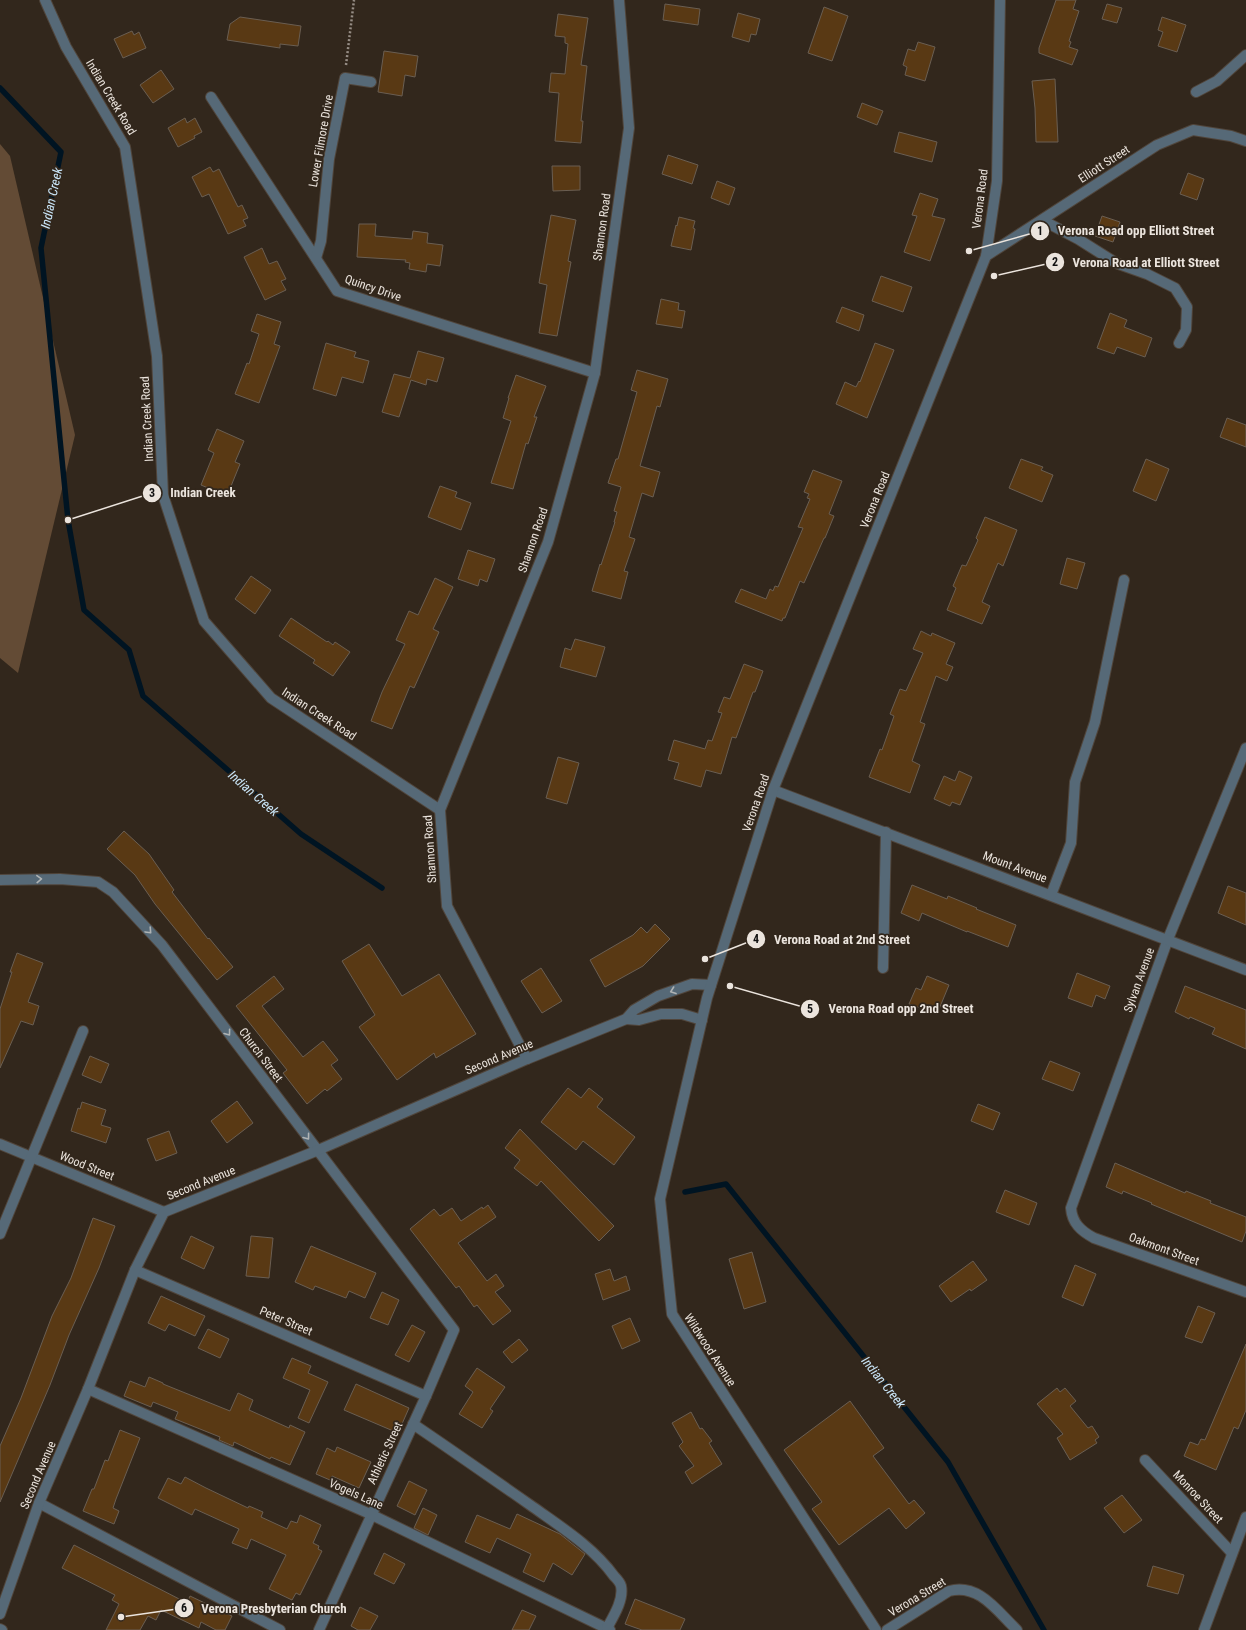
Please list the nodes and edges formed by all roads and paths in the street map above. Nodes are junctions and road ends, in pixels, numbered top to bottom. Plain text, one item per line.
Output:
1 (45, 0) edge
2 (354, 0) edge
3 (618, 0) edge
4 (1000, 0) edge
5 (1246, 55) edge
6 (344, 78) junction
7 (371, 82) dead end
8 (1196, 92) dead end
9 (211, 98) dead end
10 (1246, 141) edge
11 (1042, 220) junction
12 (986, 256) junction
13 (316, 258) junction
14 (1179, 343) dead end
15 (596, 373) junction
16 (1124, 580) dead end
17 (1246, 748) edge
18 (773, 790) junction
19 (440, 810) junction
20 (886, 832) junction
21 (0, 880) edge
22 (1051, 895) junction
23 (1168, 939) junction
24 (883, 968) dead end
25 (1246, 970) edge
26 (711, 985) junction
27 (707, 998) joint
28 (626, 1019) junction
29 (702, 1020) junction
30 (83, 1031) dead end
31 (527, 1059) junction
32 (0, 1144) edge
33 (316, 1150) junction
34 (31, 1157) junction
35 (164, 1212) junction
36 (1076, 1225) joint
37 (0, 1234) edge
38 (135, 1270) junction
39 (1246, 1292) edge
40 (454, 1330) joint
41 (88, 1389) junction
42 (426, 1396) junction
43 (413, 1424) junction
44 (1145, 1460) dead end
45 (39, 1503) junction
46 (370, 1514) junction
47 (1246, 1517) edge
48 (1232, 1553) junction
49 (0, 1614) edge
50 (608, 1629) edge
51 (280, 1630) edge
52 (319, 1630) edge
53 (876, 1630) edge
54 (887, 1630) edge
55 (1017, 1630) edge
56 (1204, 1630) edge

1 - 19 street, Indian Creek Road
2 - 6 path
3 - 15 street, Shannon Road
4 - 12 street, Verona Road
5 - 8 street
6 - 7 street
6 - 13 street, Lower Filmore Drive
9 - 13 street, Quincy Drive
10 - 11 street, Elliott Street
11 - 12 street, Elliott Street
11 - 14 street
12 - 18 street, Verona Road
13 - 15 street, Quincy Drive
15 - 19 street, Shannon Road
16 - 22 street
17 - 23 street, Sylvan Avenue
18 - 20 street, Mount Avenue
18 - 26 street, Verona Road
19 - 31 street, Shannon Road
20 - 22 street, Mount Avenue
20 - 24 street
21 -> 33 street, Church Street
22 - 23 street, Mount Avenue
23 - 25 street, Mount Avenue
23 - 36 street, Sylvan Avenue
26 - 27 street, Verona Road
26 -> 28 street, Second Avenue
27 - 29 street, Wildwood Avenue
28 - 29 street, Second Avenue
28 - 31 street, Second Avenue
29 - 53 street, Wildwood Avenue
30 - 34 street
31 - 33 street, Second Avenue
32 - 34 street, Wood Street
33 - 35 street, Second Avenue
33 - 40 street, Church Street
34 - 35 street, Wood Street
34 - 37 street
35 - 38 street, Second Avenue
36 - 39 street, Oakmont Street
38 - 41 street, Second Avenue
38 - 42 street, Peter Street
40 - 42 street, Athletic Street
41 - 45 street, Second Avenue
41 - 46 street, Vogels Lane
42 - 43 street, Athletic Street
43 - 46 street, Athletic Street
43 - 50 street
44 - 48 street, Monroe Street
45 - 49 street, Second Avenue
45 - 51 street
46 - 50 street, Vogels Lane
46 - 52 street, Athletic Street
47 - 48 street
48 - 56 street
54 - 55 street, Verona Street

